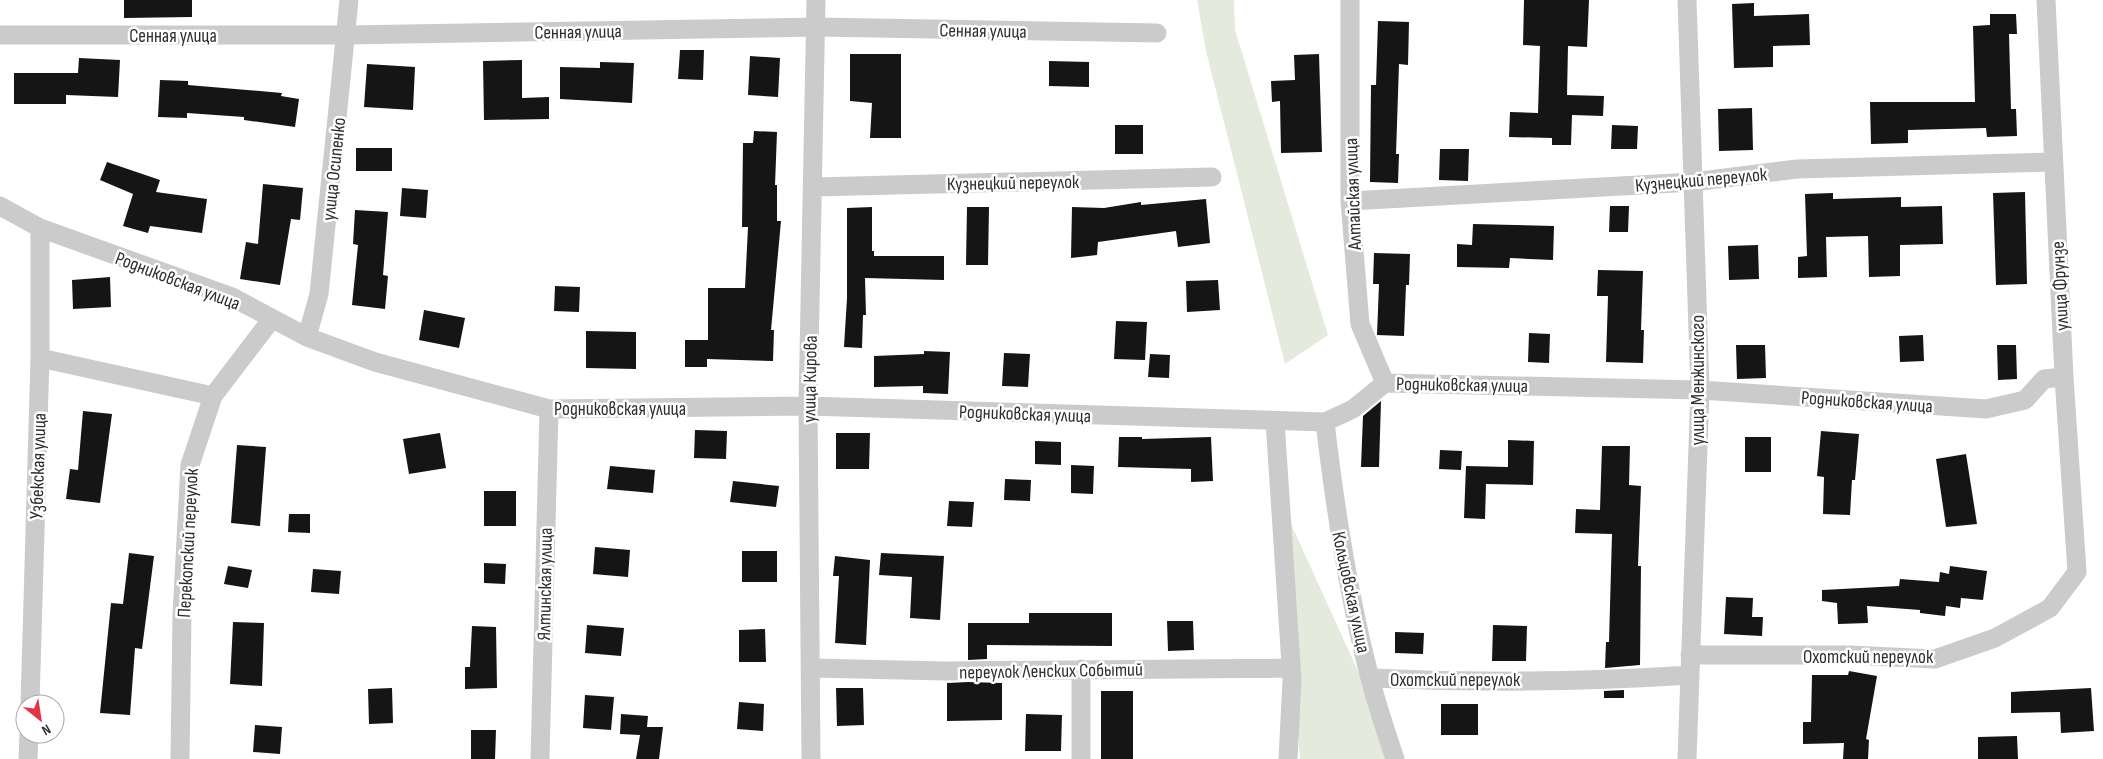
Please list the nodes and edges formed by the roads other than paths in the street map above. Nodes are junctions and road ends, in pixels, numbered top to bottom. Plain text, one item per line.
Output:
1 (349, 0) edge
2 (816, 0) edge
3 (1350, 0) edge
4 (1687, 0) edge
5 (2046, 0) edge
6 (816, 27) junction
7 (1156, 33) dead end
8 (0, 34) edge
9 (347, 36) junction
10 (2053, 162) junction
11 (1212, 177) dead end
12 (1694, 182) junction
13 (814, 187) junction
14 (1350, 201) junction
15 (0, 206) edge
16 (40, 228) junction
17 (271, 320) junction
18 (307, 337) junction
19 (40, 358) junction
20 (2064, 377) junction
21 (1385, 383) junction
22 (1700, 390) junction
23 (213, 396) junction
24 (808, 406) junction
25 (549, 409) junction
26 (1275, 421) junction
27 (1325, 422) junction
28 (2077, 572) joint
29 (1690, 655) junction
30 (811, 668) junction
31 (1291, 668) junction
32 (1081, 669) junction
33 (1690, 675) junction
34 (1370, 678) junction
35 (30, 694) edge
36 (29, 744) edge
37 (28, 759) edge
38 (180, 759) edge
39 (540, 759) edge
40 (811, 759) edge
41 (1081, 759) edge
42 (1288, 759) edge
43 (1395, 759) edge
44 (1687, 759) edge

1 - 9 street, улица Осипенко
2 - 6 street, улица Кирова
3 - 14 street, Алтайская улица
4 - 12 street, улица Менжинского
5 - 10 street, улица Фрунзе
6 - 7 street, Сенная улица
6 - 9 street, Сенная улица
6 - 13 street, улица Кирова
8 - 9 street, Сенная улица
9 - 18 street, улица Осипенко
10 - 12 street, Кузнецкий переулок
10 - 20 street, улица Фрунзе
11 - 13 street, Кузнецкий переулок
12 - 14 street, Кузнецкий переулок
12 - 22 street, улица Менжинского
13 - 24 street, улица Кирова
14 - 21 street, Алтайская улица
15 - 16 street, Родниковская улица
16 - 17 street, Родниковская улица
16 - 19 street, Узбекская улица
17 - 18 street, Родниковская улица
17 - 23 street, Перекопский переулок
18 - 25 street, Родниковская улица
19 - 23 street
19 - 35 street, Узбекская улица
20 - 22 street, Родниковская улица
20 - 28 street, улица Фрунзе
21 - 22 street, Родниковская улица
21 - 27 street, Родниковская улица
22 - 29 street, улица Менжинского
23 - 38 street, Перекопский переулок
24 - 25 street, Родниковская улица
24 - 26 street, Родниковская улица
24 - 30 street, улица Кирова
25 - 39 street, Ялтинская улица
26 - 27 street, Родниковская улица
26 - 31 street
27 - 34 street, Кольцовская улица
28 - 29 street, Охотский переулок
29 - 33 street, улица Менжинского
30 - 32 street, переулок Ленских Событий
30 - 40 street, улица Кирова
31 - 32 street, переулок Ленских Событий
31 - 42 street
32 - 41 street
33 - 34 street, Охотский переулок
33 - 44 street, улица Менжинского
34 - 43 street, Кольцовская улица
36 - 37 street

